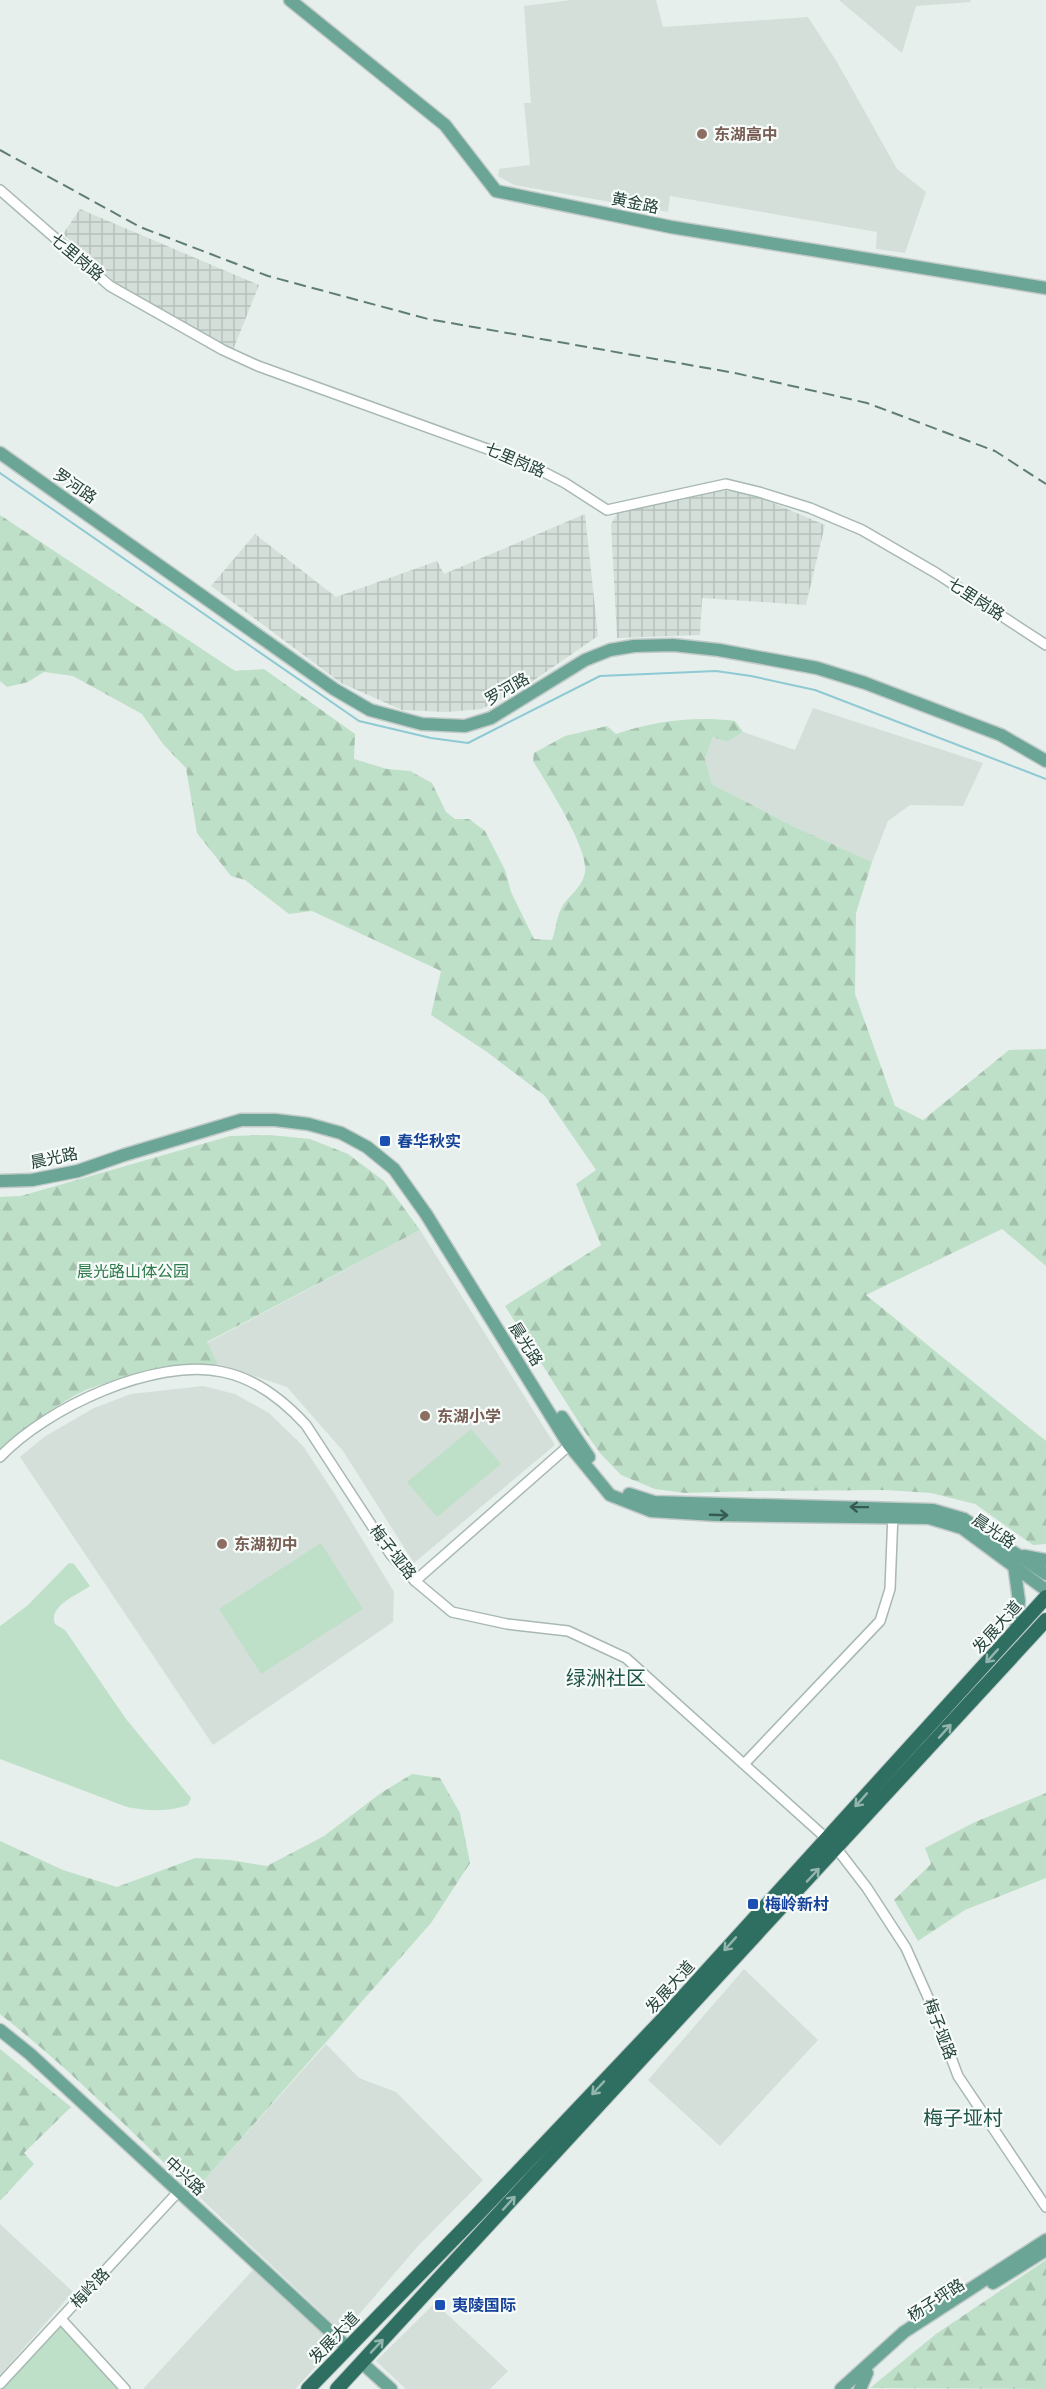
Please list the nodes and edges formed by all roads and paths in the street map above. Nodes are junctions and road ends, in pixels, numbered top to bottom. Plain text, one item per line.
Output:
1 (290, 0) edge
2 (0, 190) edge
3 (1046, 288) edge
4 (0, 453) edge
5 (1046, 645) edge
6 (1046, 761) edge
7 (0, 1174) edge
8 (0, 1181) edge
9 (573, 1442) junction
10 (0, 1457) edge
11 (893, 1513) junction
12 (1015, 1559) junction
13 (1046, 1560) edge
14 (1046, 1574) edge
15 (415, 1581) junction
16 (1046, 1590) edge
17 (1046, 1597) edge
18 (1046, 1620) edge
19 (1016, 1630) junction
20 (1046, 1630) edge
21 (1029, 1638) junction
22 (744, 1764) junction
23 (826, 1838) junction
24 (837, 1849) junction
25 (0, 2030) edge
26 (178, 2192) junction
27 (1046, 2207) edge
28 (1046, 2240) edge
29 (1046, 2250) edge
30 (61, 2319) junction
31 (347, 2347) junction
32 (362, 2363) junction
33 (867, 2373) junction
34 (0, 2384) edge
35 (125, 2389) edge
36 (308, 2389) edge
37 (337, 2389) edge
38 (391, 2389) edge
39 (841, 2389) edge
40 (851, 2389) edge
41 (860, 2389) edge

1 - 3 main road, 黄金路
2 - 5 street, 七里岗路
4 - 6 main road, 罗河路
7 - 9 main road, 晨光路
8 - 9 main road, 晨光路
9 - 11 main road, 晨光路
9 - 15 street
10 - 15 street, 梅子垭路
11 - 12 main road, 晨光路
11 - 22 street
12 - 13 main road
12 - 14 main road, 晨光路
12 - 16 main road, 晨光路
12 - 19 main road
15 - 22 street, 梅子垭路
17 - 19 highway, 发展大道
18 - 21 highway, 发展大道
19 -> 23 highway, 发展大道
20 - 21 main road
24 -> 21 highway, 发展大道
22 - 23 street, 梅子垭路
23 -> 31 highway, 发展大道
24 - 27 street, 梅子垭路
32 -> 24 highway, 发展大道
25 - 26 main road, 中兴路
26 - 30 street, 梅岭路
26 - 31 main road, 中兴路
28 - 39 main road
29 - 33 main road, 杨子坪路
30 - 34 street, 梅岭路
30 - 35 street
31 - 36 highway, 发展大道
32 - 37 highway, 发展大道
32 - 38 main road
33 - 40 main road, 杨子坪路
33 - 41 main road

